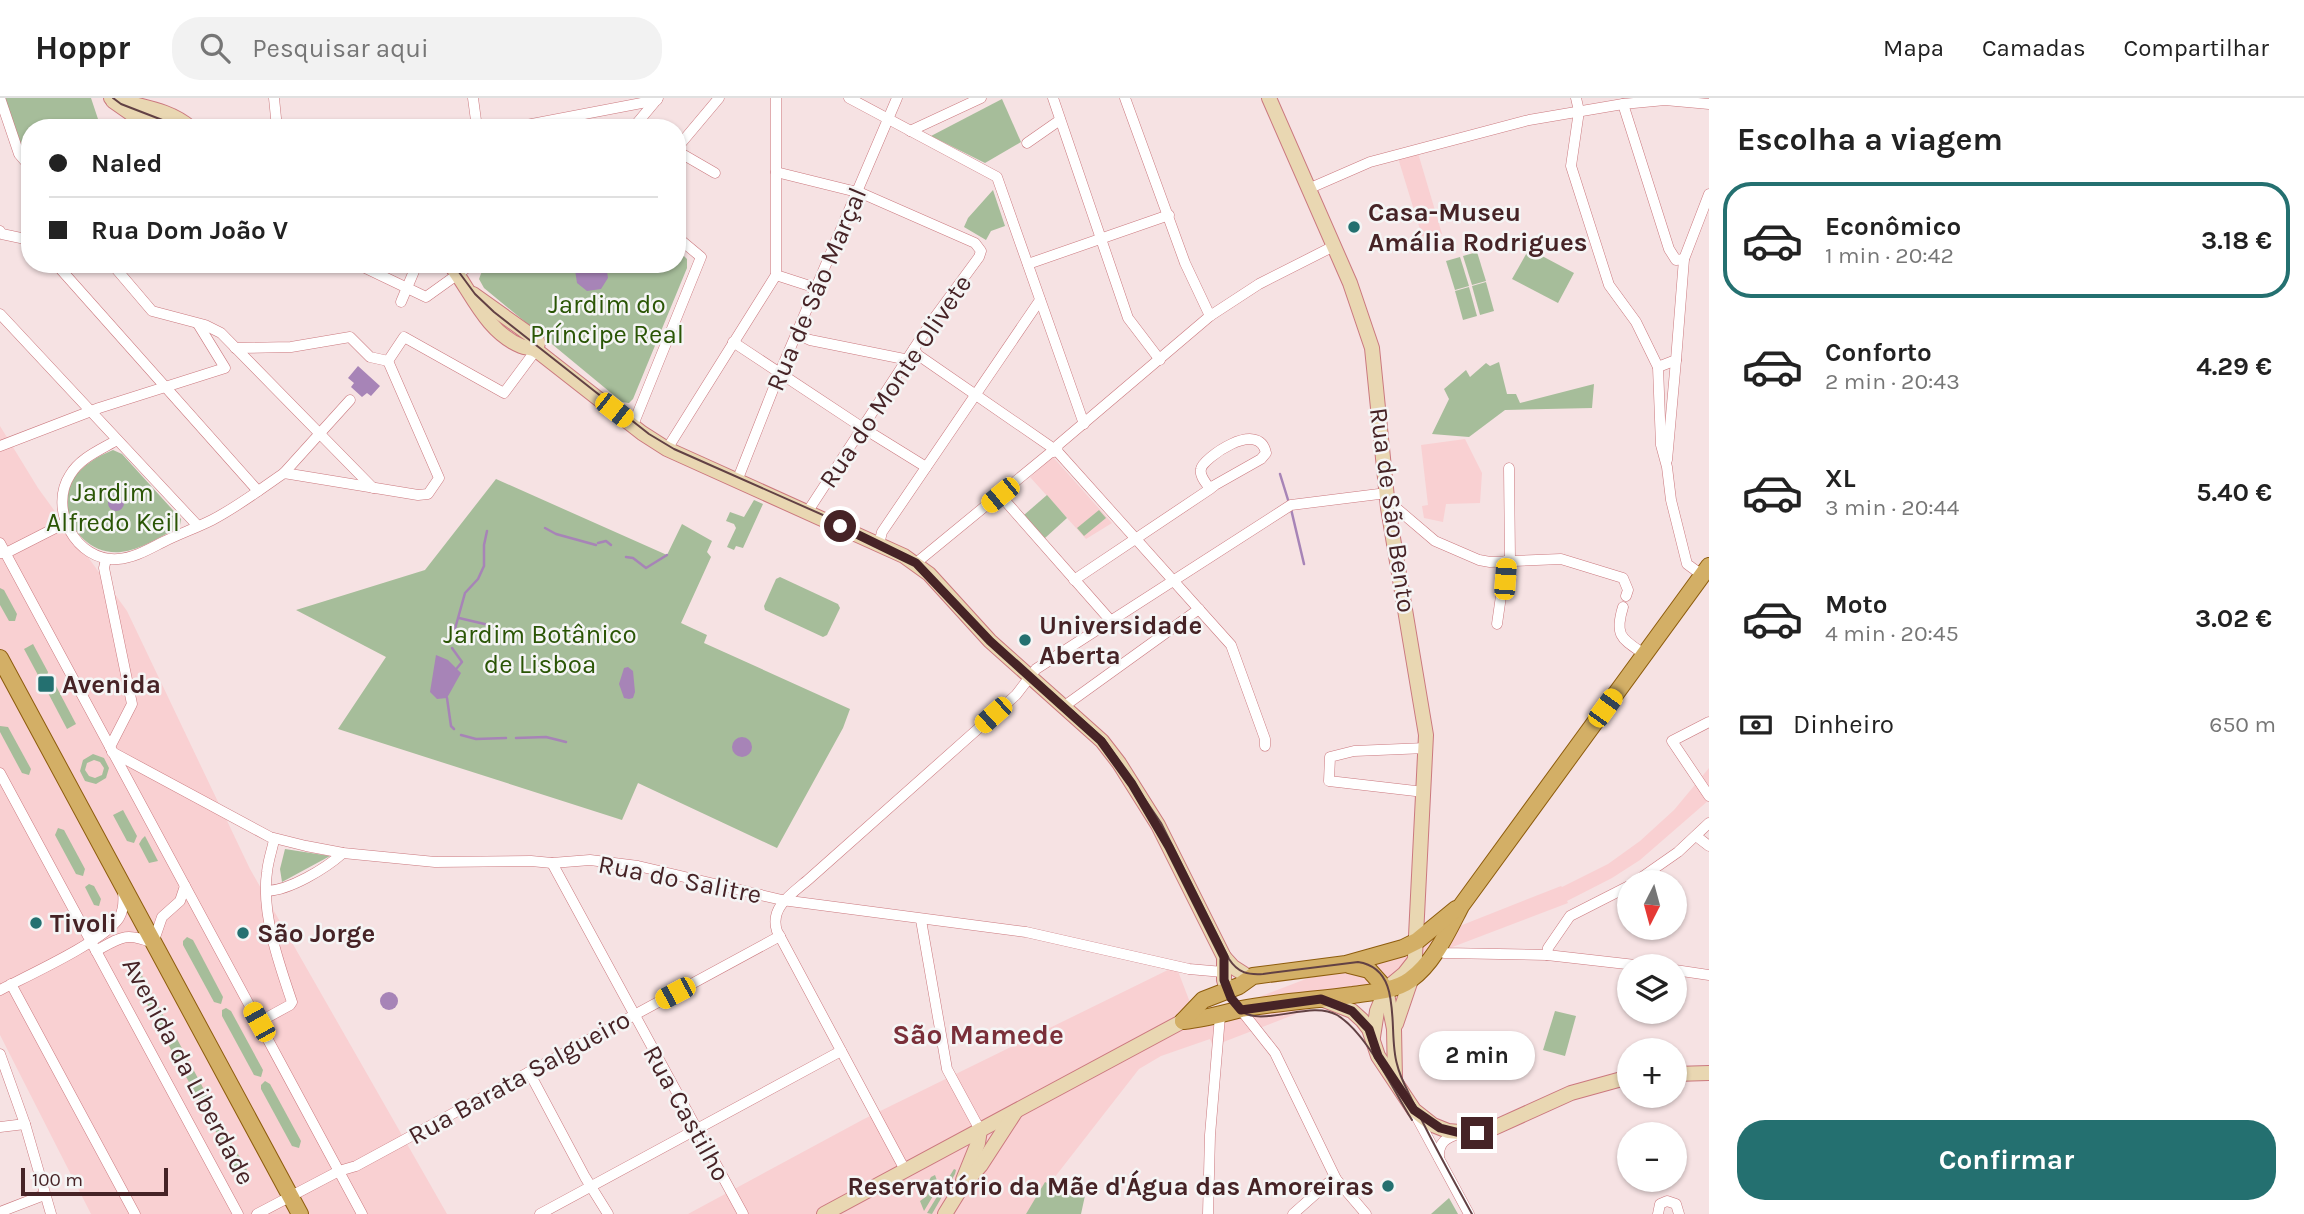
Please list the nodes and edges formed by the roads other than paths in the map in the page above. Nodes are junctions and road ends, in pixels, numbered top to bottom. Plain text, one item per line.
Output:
1 (0, 98) edge
2 (110, 98) edge
3 (274, 98) edge
4 (473, 98) edge
5 (719, 98) edge
6 (776, 98) edge
7 (849, 98) edge
8 (897, 98) edge
9 (981, 98) edge
10 (1053, 98) edge
11 (1125, 98) edge
12 (1269, 98) edge
13 (1576, 98) edge
14 (658, 99) edge
15 (1665, 99) edge
16 (1595, 103) edge
17 (1623, 104) junction
18 (1709, 104) edge
19 (1579, 111) junction
20 (143, 119) edge
21 (180, 119) edge
22 (276, 119) edge
23 (476, 119) edge
24 (557, 119) edge
25 (641, 119) edge
26 (887, 120) junction
27 (1060, 120) junction
28 (910, 131) junction
29 (686, 138) edge
30 (1027, 143) dead end
31 (686, 155) edge
32 (21, 156) edge
33 (776, 172) junction
34 (715, 173) dead end
35 (1308, 189) junction
36 (855, 192) junction
37 (1709, 194) edge
38 (1169, 215) junction
39 (1705, 220) edge
40 (0, 231) edge
41 (21, 238) edge
42 (1100, 238) junction
43 (686, 244) edge
44 (1334, 246) junction
45 (1684, 260) junction
46 (1028, 264) junction
47 (64, 273) edge
48 (120, 273) edge
49 (376, 273) edge
50 (413, 273) edge
51 (450, 273) edge
52 (457, 273) edge
53 (776, 275) junction
54 (407, 288) junction
55 (816, 288) junction
56 (1040, 300) junction
57 (401, 302) dead end
58 (0, 314) edge
59 (1210, 316) junction
60 (198, 324) junction
61 (796, 334) junction
62 (733, 342) junction
63 (235, 348) junction
64 (914, 349) junction
65 (536, 350) junction
66 (909, 360) junction
67 (1160, 360) junction
68 (1676, 360) junction
69 (387, 361) junction
70 (1658, 368) junction
71 (780, 372) junction
72 (166, 387) junction
73 (975, 395) junction
74 (350, 400) dead end
75 (92, 411) junction
76 (1084, 424) junction
77 (633, 425) junction
78 (863, 428) junction
79 (320, 433) junction
80 (117, 440) junction
81 (0, 446) edge
82 (667, 449) junction
83 (1057, 451) junction
84 (926, 467) junction
85 (1667, 467) junction
86 (1509, 468) dead end
87 (284, 473) junction
88 (737, 481) junction
89 (373, 488) junction
90 (1210, 489) junction
91 (258, 491) junction
92 (1000, 495) junction
93 (1387, 497) junction
94 (808, 511) junction
95 (65, 523) junction
96 (197, 526) junction
97 (1135, 539) junction
98 (0, 543) edge
99 (879, 544) junction
100 (2, 556) edge
101 (106, 559) junction
102 (1508, 561) junction
103 (916, 563) junction
104 (1706, 570) edge
105 (1074, 580) junction
106 (1173, 581) junction
107 (1626, 596) dead end
108 (1623, 607) dead end
109 (1199, 609) junction
110 (1111, 621) junction
111 (1497, 624) dead end
112 (1644, 654) junction
113 (0, 658) edge
114 (1031, 677) junction
115 (1063, 707) junction
116 (1709, 722) edge
117 (1265, 747) dead end
118 (1426, 748) junction
119 (111, 750) junction
120 (0, 773) edge
121 (1424, 792) junction
122 (1709, 796) edge
123 (1709, 823) edge
124 (1696, 836) junction
125 (274, 839) junction
126 (1709, 846) edge
127 (343, 853) junction
128 (552, 863) junction
129 (1652, 870) edge
130 (122, 884) junction
131 (185, 886) junction
132 (267, 891) junction
133 (1617, 892) edge
134 (786, 900) junction
135 (921, 919) junction
136 (780, 936) junction
137 (1441, 936) junction
138 (153, 943) junction
139 (94, 946) junction
140 (1417, 949) junction
141 (1547, 955) junction
142 (1224, 957) junction
143 (1617, 963) edge
144 (1346, 964) junction
145 (1223, 972) junction
146 (1687, 972) edge
147 (1249, 975) junction
148 (1709, 975) edge
149 (1413, 978) junction
150 (11, 984) junction
151 (1227, 989) junction
152 (1386, 989) junction
153 (0, 990) edge
154 (1321, 999) junction
155 (1241, 1010) junction
156 (634, 1014) junction
157 (1215, 1017) junction
158 (1184, 1021) junction
159 (259, 1022) junction
160 (1394, 1029) junction
161 (1374, 1042) junction
162 (841, 1051) junction
163 (0, 1054) edge
164 (529, 1072) junction
165 (1709, 1073) edge
166 (1687, 1074) edge
167 (1395, 1080) junction
168 (1617, 1080) edge
169 (1017, 1110) junction
170 (1414, 1110) junction
171 (24, 1125) junction
172 (0, 1127) edge
173 (696, 1130) junction
174 (980, 1130) junction
175 (1460, 1133) junction
176 (1439, 1159) junction
177 (905, 1170) junction
178 (339, 1171) junction
179 (1336, 1179) junction
180 (592, 1186) junction
181 (961, 1188) junction
182 (44, 1195) junction
183 (293, 1208) edge
184 (0, 1212) edge
185 (51, 1214) edge
186 (135, 1214) edge
187 (238, 1214) edge
188 (257, 1214) edge
189 (362, 1214) edge
190 (540, 1214) edge
191 (608, 1214) edge
192 (743, 1214) edge
193 (824, 1214) edge
194 (945, 1214) edge
195 (1208, 1214) edge
196 (1293, 1214) edge
197 (1366, 1214) edge
198 (1469, 1214) edge
199 (1658, 1214) edge
200 (1679, 1214) edge

1 - 32 street
2 - 20 main road
2 - 21 main road
3 - 22 street
4 - 23 street
5 - 29 street
6 - 33 street
7 - 26 street
8 - 26 street, Rua de São Marçal
9 - 28 street
10 - 27 street
11 - 38 street
12 - 35 main road, Rua de São Bento
13 - 19 street
14 - 24 street
14 - 25 street
15 - 17 street
15 - 18 street
16 - 17 street
16 - 19 street
17 - 45 street
19 - 35 street
19 - 70 street
26 - 28 street
26 - 36 street, Rua de São Marçal
27 - 30 street
27 - 42 street
28 - 46 street
31 - 34 street
33 - 36 street
33 - 53 street
35 - 44 main road, Rua de São Bento
36 - 55 street, Rua de São Marçal
36 - 64 street, Rua do Monte Olivete
37 - 39 street
38 - 42 street
38 - 59 street
39 - 45 street
40 - 41 street
42 - 46 street
42 - 67 street
43 - 77 street
44 - 59 street
44 - 93 main road, Rua de São Bento
45 - 68 street
46 - 56 street
47 - 72 street
48 - 60 street
49 - 54 street
50 - 54 street
51 - 54 street
52 - 65 main road
53 - 55 street
53 - 62 street
54 - 57 street
55 - 61 street, Rua de São Marçal
56 - 73 street
56 - 76 street
58 - 75 street
59 - 67 street
60 - 63 street
60 - 72 street
61 - 66 street
61 - 71 street, Rua de São Marçal
62 - 71 street
62 - 82 street
63 - 69 street
63 - 79 street
64 - 66 street, Rua do Monte Olivete
64 - 73 street
65 - 69 street
65 - 77 main road
66 - 78 street, Rua do Monte Olivete
67 - 76 street
68 - 70 street
68 - 85 street
69 - 89 street
70 - 85 street
71 - 78 street
71 - 88 street, Rua de São Marçal
72 - 75 street
72 - 91 street
73 - 83 street
73 - 84 street
74 - 79 street
75 - 80 street
75 - 81 street
76 - 83 street
77 - 82 main road
78 - 84 street
78 - 94 street, Rua do Monte Olivete
79 - 87 street
79 - 89 street
80 - 95 street
80 - 96 street
82 - 88 main road
83 - 92 street
83 - 97 street
84 - 99 street
85 - 104 street
86 - 102 street
87 - 89 street
87 - 91 street
88 - 94 main road
90 - 90 street
90 - 97 street
91 - 96 street
92 - 103 street
92 - 105 street
93 - 102 street
93 - 106 street
93 - 118 main road, Rua de São Bento
94 - 99 main road
95 - 100 street
95 - 101 street
96 - 101 street
97 - 105 street
97 - 106 street
98 - 100 street
99 - 103 main road
100 - 119 street
101 - 119 street
102 - 107 street
102 - 111 street
103 - 114 main road
104 - 112 main road
105 - 110 street
106 - 109 street
106 - 110 street
108 - 112 street
109 - 115 street
109 - 117 street
110 - 114 street
112 - 137 main road
113 - 130 main road, Avenida da Liberdade
114 - 115 main road
114 - 134 street
115 - 142 main road
116 - 122 street
118 - 121 main road, Rua de São Bento
118 - 121 street
119 - 125 street, Rua do Salitre
119 - 131 street
120 - 139 street, Avenida da Liberdade
121 - 140 main road, Rua de São Bento
123 - 124 street
124 - 126 street
124 - 129 street
125 - 127 street, Rua do Salitre
125 - 132 street
127 - 128 street, Rua do Salitre
127 - 132 street
128 - 134 street, Rua do Salitre
128 - 156 street, Rua Castilho
130 - 138 main road, Avenida da Liberdade
130 - 139 street, Avenida da Liberdade
131 - 138 street, Avenida da Liberdade
131 - 159 street
132 - 159 street
133 - 141 street
134 - 135 street, Rua do Salitre
134 - 136 street
135 - 145 street, Rua do Salitre
135 - 174 street
136 - 156 street, Rua Barata Salgueiro
136 - 162 street
137 - 140 main road
137 - 141 street
137 - 149 main road
138 - 139 street, Avenida da Liberdade
138 - 183 main road, Avenida da Liberdade
139 - 150 street
139 - 187 street, Avenida da Liberdade
140 - 144 main road
140 - 149 main road, Rua de São Bento
140 - 152 main road
141 - 143 street
142 - 145 main road
142 - 147 main road
144 - 147 main road
144 - 152 main road
145 - 147 main road
145 - 151 main road
146 - 148 street
147 - 151 main road
149 - 152 main road
149 - 160 main road, Rua de São Bento
150 - 153 street
150 - 186 street
151 - 155 main road
151 - 158 main road
152 - 154 main road
152 - 160 main road
152 - 161 main road
154 - 155 main road
154 - 161 main road
155 - 157 main road
155 - 179 street
156 - 164 street, Rua Barata Salgueiro
156 - 173 street, Rua Castilho
157 - 158 main road
157 - 195 street
158 - 169 main road
159 - 178 street
160 - 167 main road
161 - 167 main road
162 - 173 street
162 - 177 street
163 - 171 street
164 - 178 street, Rua Barata Salgueiro
164 - 180 street
165 - 166 main road
167 - 170 main road
168 - 175 main road
169 - 174 main road
169 - 181 main road
170 - 175 main road
170 - 176 street
171 - 172 street
171 - 182 street
173 - 180 street
173 - 192 street, Rua Castilho
174 - 177 main road
174 - 181 main road
175 - 176 street
176 - 198 street
177 - 193 main road
178 - 183 street, Rua Barata Salgueiro
178 - 189 street
179 - 196 street
179 - 197 street
180 - 190 street
180 - 191 street
181 - 194 main road
182 - 184 street
182 - 185 street
183 - 188 street, Rua Barata Salgueiro
199 - 200 street

